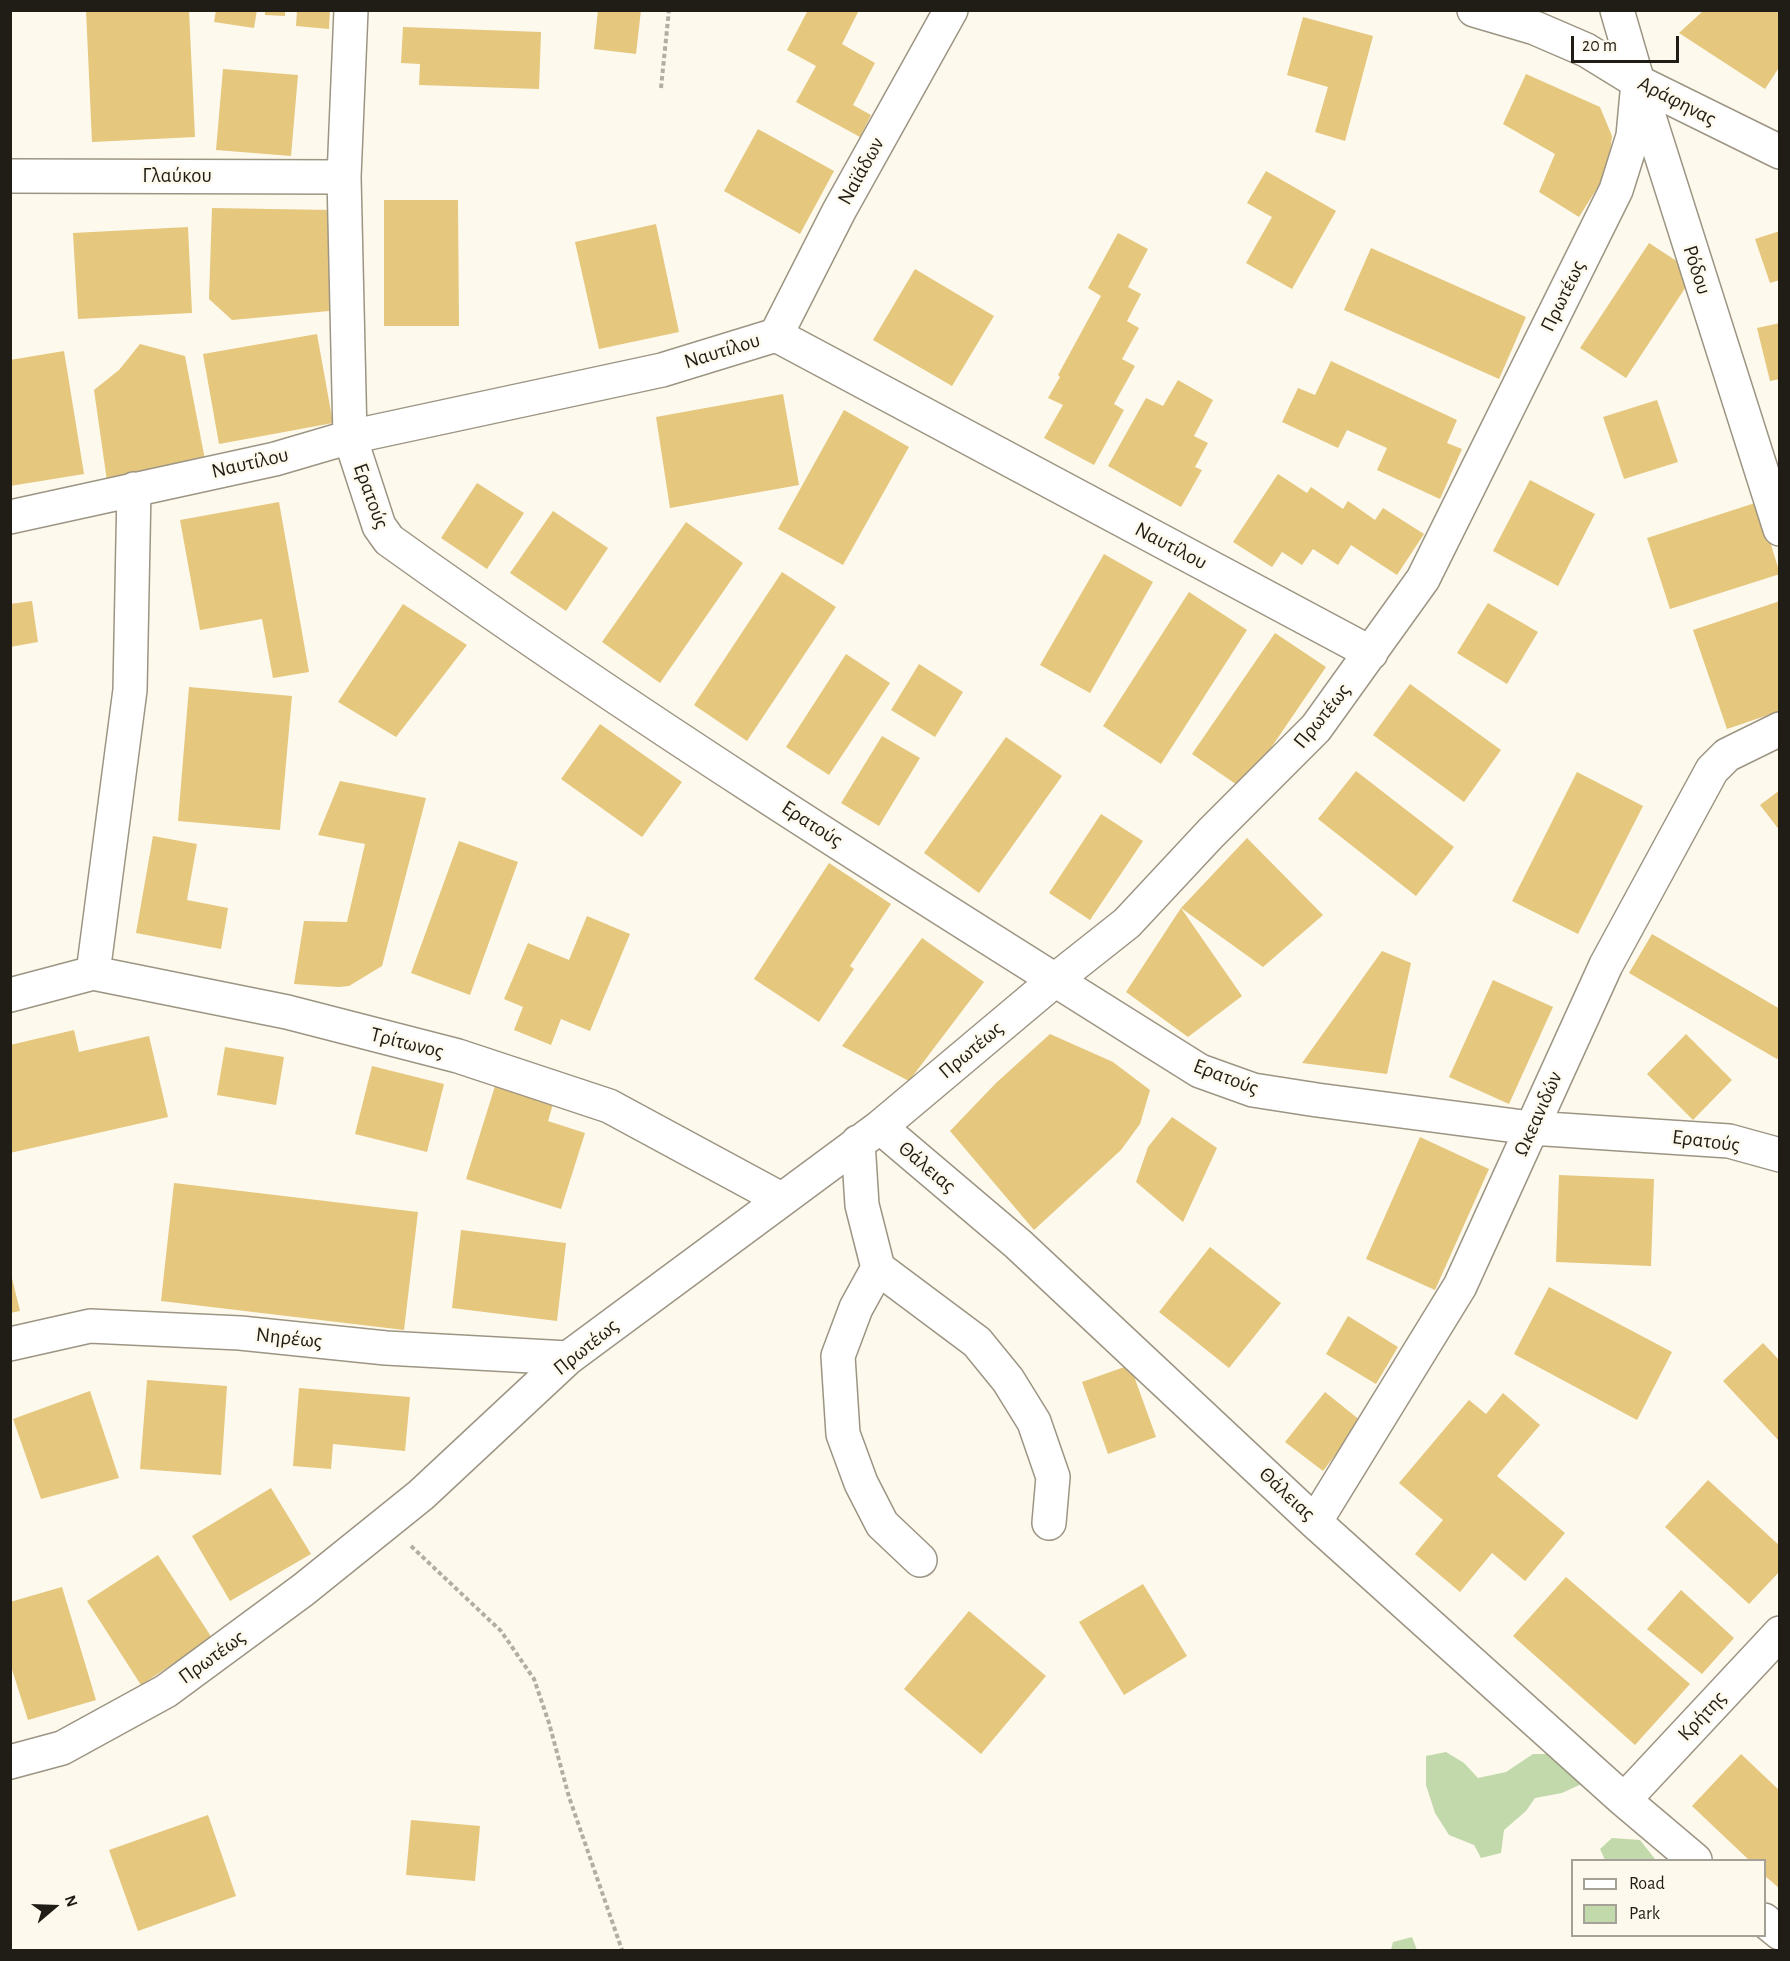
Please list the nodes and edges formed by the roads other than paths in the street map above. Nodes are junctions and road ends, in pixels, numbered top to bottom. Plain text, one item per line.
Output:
1 (351, 10) edge
2 (951, 10) edge
3 (1474, 10) edge
4 (1617, 10) edge
5 (1638, 82) junction
6 (1779, 152) edge
7 (10, 176) edge
8 (344, 177) junction
9 (776, 335) junction
10 (350, 437) junction
11 (134, 489) junction
12 (10, 517) edge
13 (1779, 529) edge
14 (1371, 654) junction
15 (1779, 729) edge
16 (93, 973) junction
17 (1055, 980) junction
18 (10, 995) edge
19 (1531, 1128) junction
20 (869, 1135) junction
21 (1779, 1155) edge
22 (781, 1199) junction
23 (878, 1268) junction
24 (10, 1344) edge
25 (568, 1358) junction
26 (1315, 1522) junction
27 (1049, 1523) dead end
28 (920, 1560) dead end
29 (1779, 1633) edge
30 (10, 1762) edge
31 (1624, 1800) junction
32 (1694, 1859) edge
33 (1766, 1922) edge
34 (1779, 1933) edge

1 - 8 street, Ερατούς
2 - 9 street, Ναϊάδων
3 - 5 street, Αράφηνας
4 - 5 street, Ρόδου
5 - 6 street, Αράφηνας
5 - 13 street, Ρόδου
5 - 14 street, Πρωτέως
7 - 8 street, Γλαύκου
8 - 10 street, Ερατούς
9 - 10 street, Ναυτίλου
9 - 14 street, Ναυτίλου
10 - 11 street, Ναυτίλου
10 - 17 street, Ερατούς
11 - 12 street, Ναυτίλου
11 - 16 street
14 - 17 street, Πρωτέως
15 - 19 street, Ωκεανιδών
16 - 18 street, Τρίτωνος
16 - 22 street, Τρίτωνος
17 - 19 street, Ερατούς
17 - 20 street, Πρωτέως
19 - 21 street, Ερατούς
19 - 26 street, Ωκεανιδών
20 - 22 street, Πρωτέως
20 - 23 street
20 - 26 street, Θάλειας
22 - 25 street, Πρωτέως
23 - 27 street
23 - 28 street
24 - 25 street, Νηρέως
25 - 30 street, Πρωτέως
26 - 31 street, Θάλειας
29 - 31 street, Κρήτης
31 - 32 street, Θάλειας
33 - 34 street

